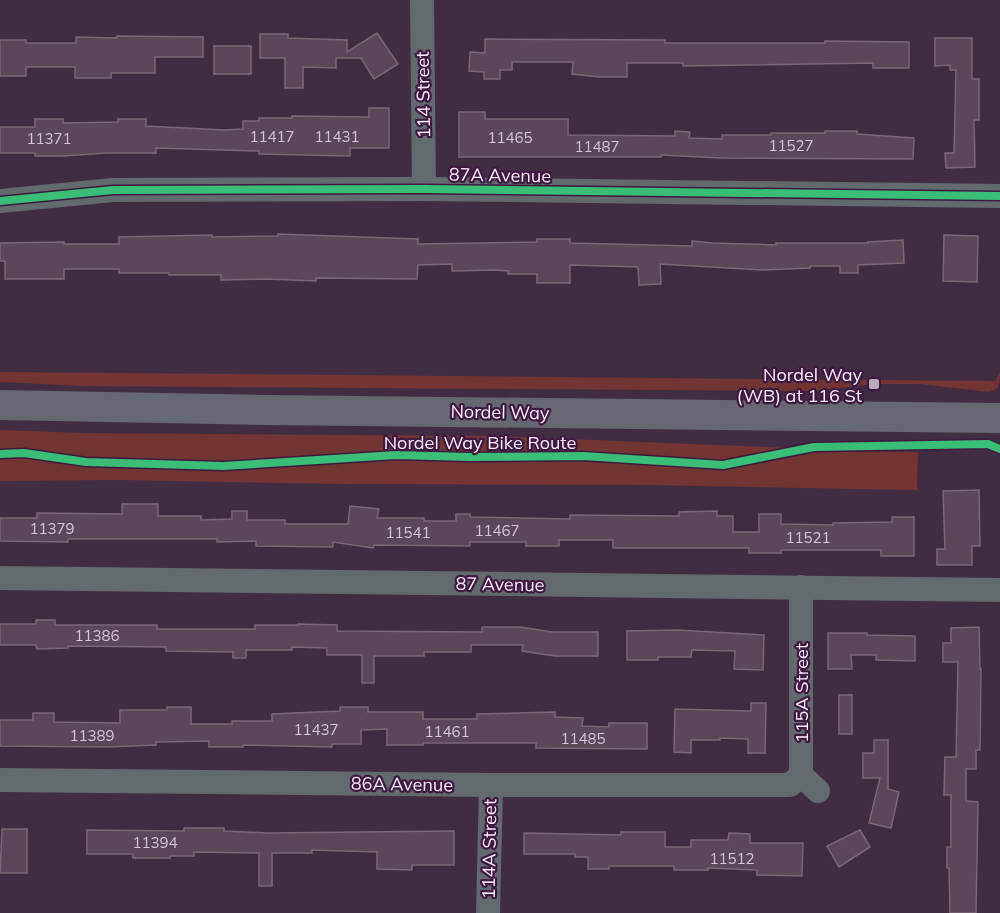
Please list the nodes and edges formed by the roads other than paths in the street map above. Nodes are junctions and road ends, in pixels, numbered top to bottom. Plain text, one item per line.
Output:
1 (422, 0) edge
2 (424, 189) junction
3 (1000, 196) edge
4 (0, 201) edge
5 (0, 405) edge
6 (1000, 418) edge
7 (0, 578) edge
8 (801, 587) junction
9 (1000, 590) edge
10 (0, 780) edge
11 (809, 783) joint
12 (491, 785) junction
13 (488, 913) edge

1 - 2 street, 114 Street
2 - 3 street, 87A Avenue
2 - 4 street, 87A Avenue
5 - 6 main road, Nordel Way
7 - 8 street, 87 Avenue
8 - 9 street, 87 Avenue
8 - 11 street, 115A Street
10 - 12 street, 86A Avenue
11 - 12 street, 86A Avenue
12 - 13 street, 114A Street

